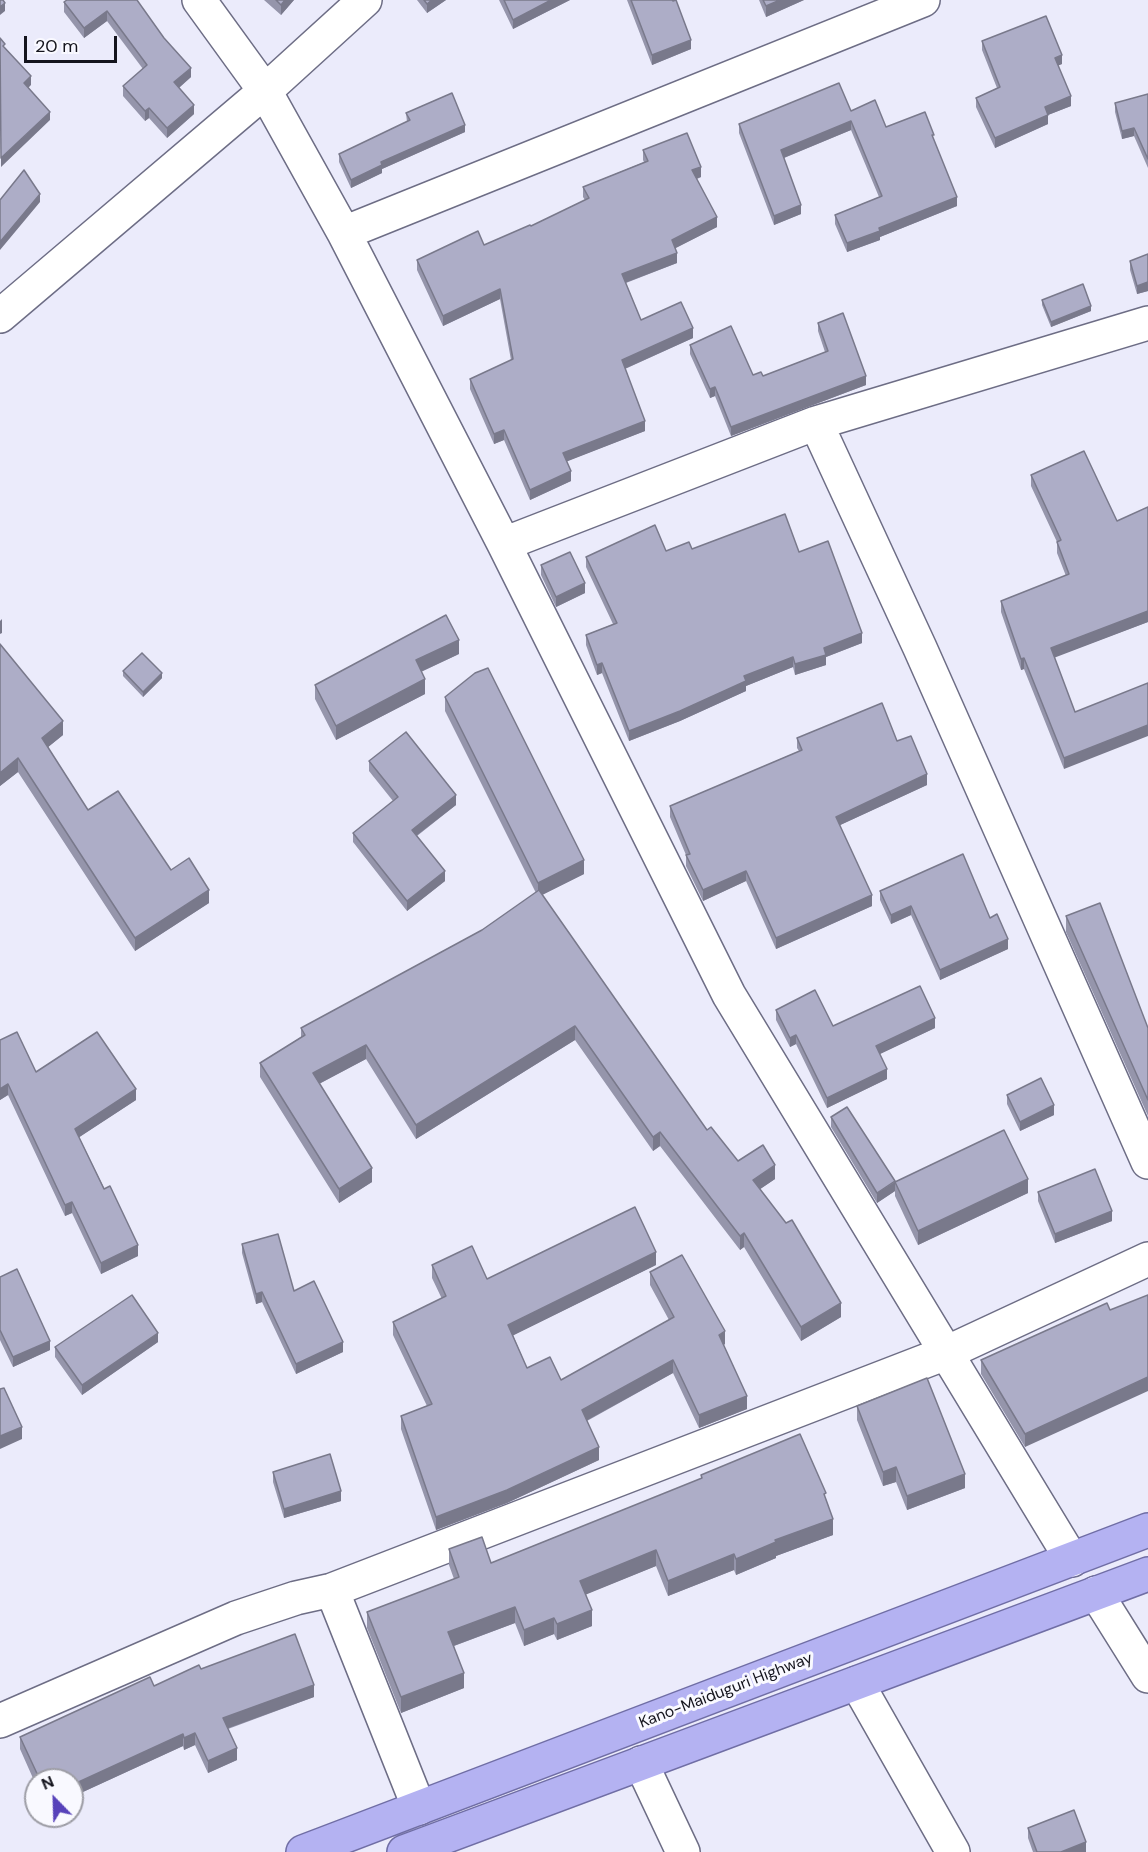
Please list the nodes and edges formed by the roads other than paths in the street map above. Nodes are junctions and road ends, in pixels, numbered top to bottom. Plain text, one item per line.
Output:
1 (199, 0) edge
2 (365, 0) edge
3 (923, 0) edge
4 (265, 91) junction
5 (344, 233) junction
6 (0, 316) edge
7 (1148, 323) edge
8 (816, 423) junction
9 (504, 544) junction
10 (1148, 1162) edge
11 (1148, 1259) edge
12 (946, 1353) junction
13 (1148, 1530) edge
14 (1072, 1560) junction
15 (1148, 1574) edge
16 (332, 1590) junction
17 (1096, 1593) junction
18 (1148, 1676) edge
19 (858, 1683) junction
20 (0, 1721) edge
21 (641, 1764) junction
22 (419, 1808) junction
23 (303, 1852) edge
24 (404, 1852) edge
25 (683, 1852) edge
26 (953, 1852) edge

1 - 4 street
2 - 4 street
3 - 5 street
4 - 5 street
4 - 6 street
5 - 9 street
7 - 8 street
8 - 9 street
8 - 10 street
9 - 12 street
11 - 12 street
12 - 14 street
12 - 16 street
13 - 14 highway, Kano-Maiduguri Highway
14 - 22 highway, Kano-Maiduguri Highway
15 - 17 highway
16 - 20 street
16 - 22 street
17 - 18 street
17 - 19 highway
19 - 21 highway
19 - 26 street
21 - 24 highway
21 - 25 street
22 - 23 highway, Kano-Maiduguri Highway

